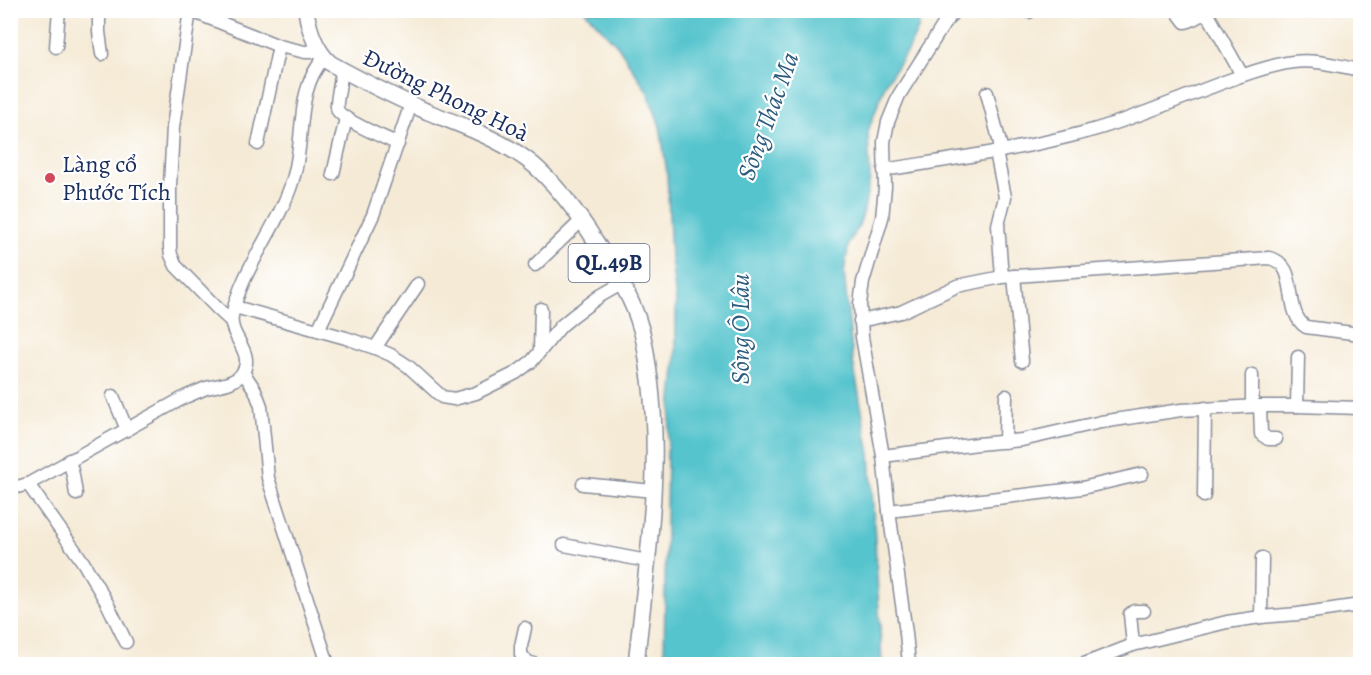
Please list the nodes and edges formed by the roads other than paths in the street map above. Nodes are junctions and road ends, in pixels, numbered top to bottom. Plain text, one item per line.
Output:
1 (59, 10) edge
2 (99, 10) edge
3 (306, 10) edge
4 (955, 10) edge
5 (1176, 10) edge
6 (190, 11) edge
7 (279, 46) junction
8 (56, 47) dead end
9 (102, 54) dead end
10 (322, 55) junction
11 (342, 70) junction
12 (1360, 70) edge
13 (1242, 75) junction
14 (987, 93) dead end
15 (411, 104) junction
16 (346, 118) junction
17 (258, 144) dead end
18 (398, 144) junction
19 (999, 152) junction
20 (885, 170) junction
21 (333, 174) dead end
22 (582, 220) junction
23 (535, 265) dead end
24 (1008, 276) junction
25 (418, 284) dead end
26 (621, 284) junction
27 (235, 307) junction
28 (540, 309) dead end
29 (231, 321) junction
30 (860, 321) junction
31 (318, 330) junction
32 (1360, 334) edge
33 (375, 348) junction
34 (540, 351) junction
35 (1298, 357) dead end
36 (1022, 361) dead end
37 (243, 372) junction
38 (1252, 375) dead end
39 (113, 396) dead end
40 (1006, 396) dead end
41 (1256, 406) junction
42 (1298, 406) junction
43 (1205, 408) junction
44 (1360, 408) edge
45 (127, 430) junction
46 (1276, 439) dead end
47 (1005, 441) junction
48 (883, 456) junction
49 (69, 460) junction
50 (1142, 474) dead end
51 (28, 484) junction
52 (583, 484) dead end
53 (10, 489) edge
54 (653, 491) junction
55 (76, 494) dead end
56 (1204, 496) dead end
57 (889, 511) junction
58 (564, 545) dead end
59 (1262, 558) dead end
60 (647, 561) junction
61 (1360, 605) edge
62 (1144, 611) dead end
63 (1261, 617) junction
64 (525, 628) dead end
65 (126, 642) dead end
66 (1133, 645) junction
67 (328, 664) edge
68 (534, 664) edge
69 (636, 664) edge
70 (909, 664) edge
71 (1084, 664) edge

1 - 8 street
2 - 9 street
3 - 10 main road
4 - 20 street
5 - 13 street
6 - 7 street
6 - 29 street
7 - 10 street
7 - 17 street
10 - 11 main road, Đường Phong Hoà / QL.49B
10 - 27 street
11 - 15 main road, Đường Phong Hoà / QL.49B
11 - 16 street
12 - 13 street
13 - 19 street
14 - 19 street
15 - 18 street
15 - 22 main road, Đường Phong Hoà / QL.49B
16 - 18 street
16 - 21 street
18 - 31 street
19 - 20 street
19 - 24 street
20 - 30 street
22 - 23 street
22 - 26 main road, Đường Phong Hoà / QL.49B
24 - 30 street
24 - 32 street
24 - 36 street
25 - 33 street
26 - 34 street
26 - 54 main road, Đường Phong Hoà / QL.49B
27 - 29 street
27 - 31 street
28 - 34 street
29 - 37 street
30 - 48 street
31 - 33 street
33 - 34 street
35 - 42 street
37 - 45 street
37 - 67 street
38 - 41 street
39 - 45 street
40 - 47 street
41 - 42 street
41 - 43 street
41 - 46 street
42 - 44 street
43 - 47 street
43 - 56 street
45 - 49 street
47 - 48 street
48 - 57 street
49 - 51 street
49 - 55 street
50 - 57 street
51 - 53 street
51 - 65 street
52 - 54 street
54 - 60 main road, Đường Phong Hoà / QL.49B
57 - 70 street
58 - 60 street
59 - 63 street
60 - 69 main road, Đường Phong Hoà / QL.49B
61 - 63 street
62 - 66 street
63 - 66 street
64 - 68 street
66 - 71 street

